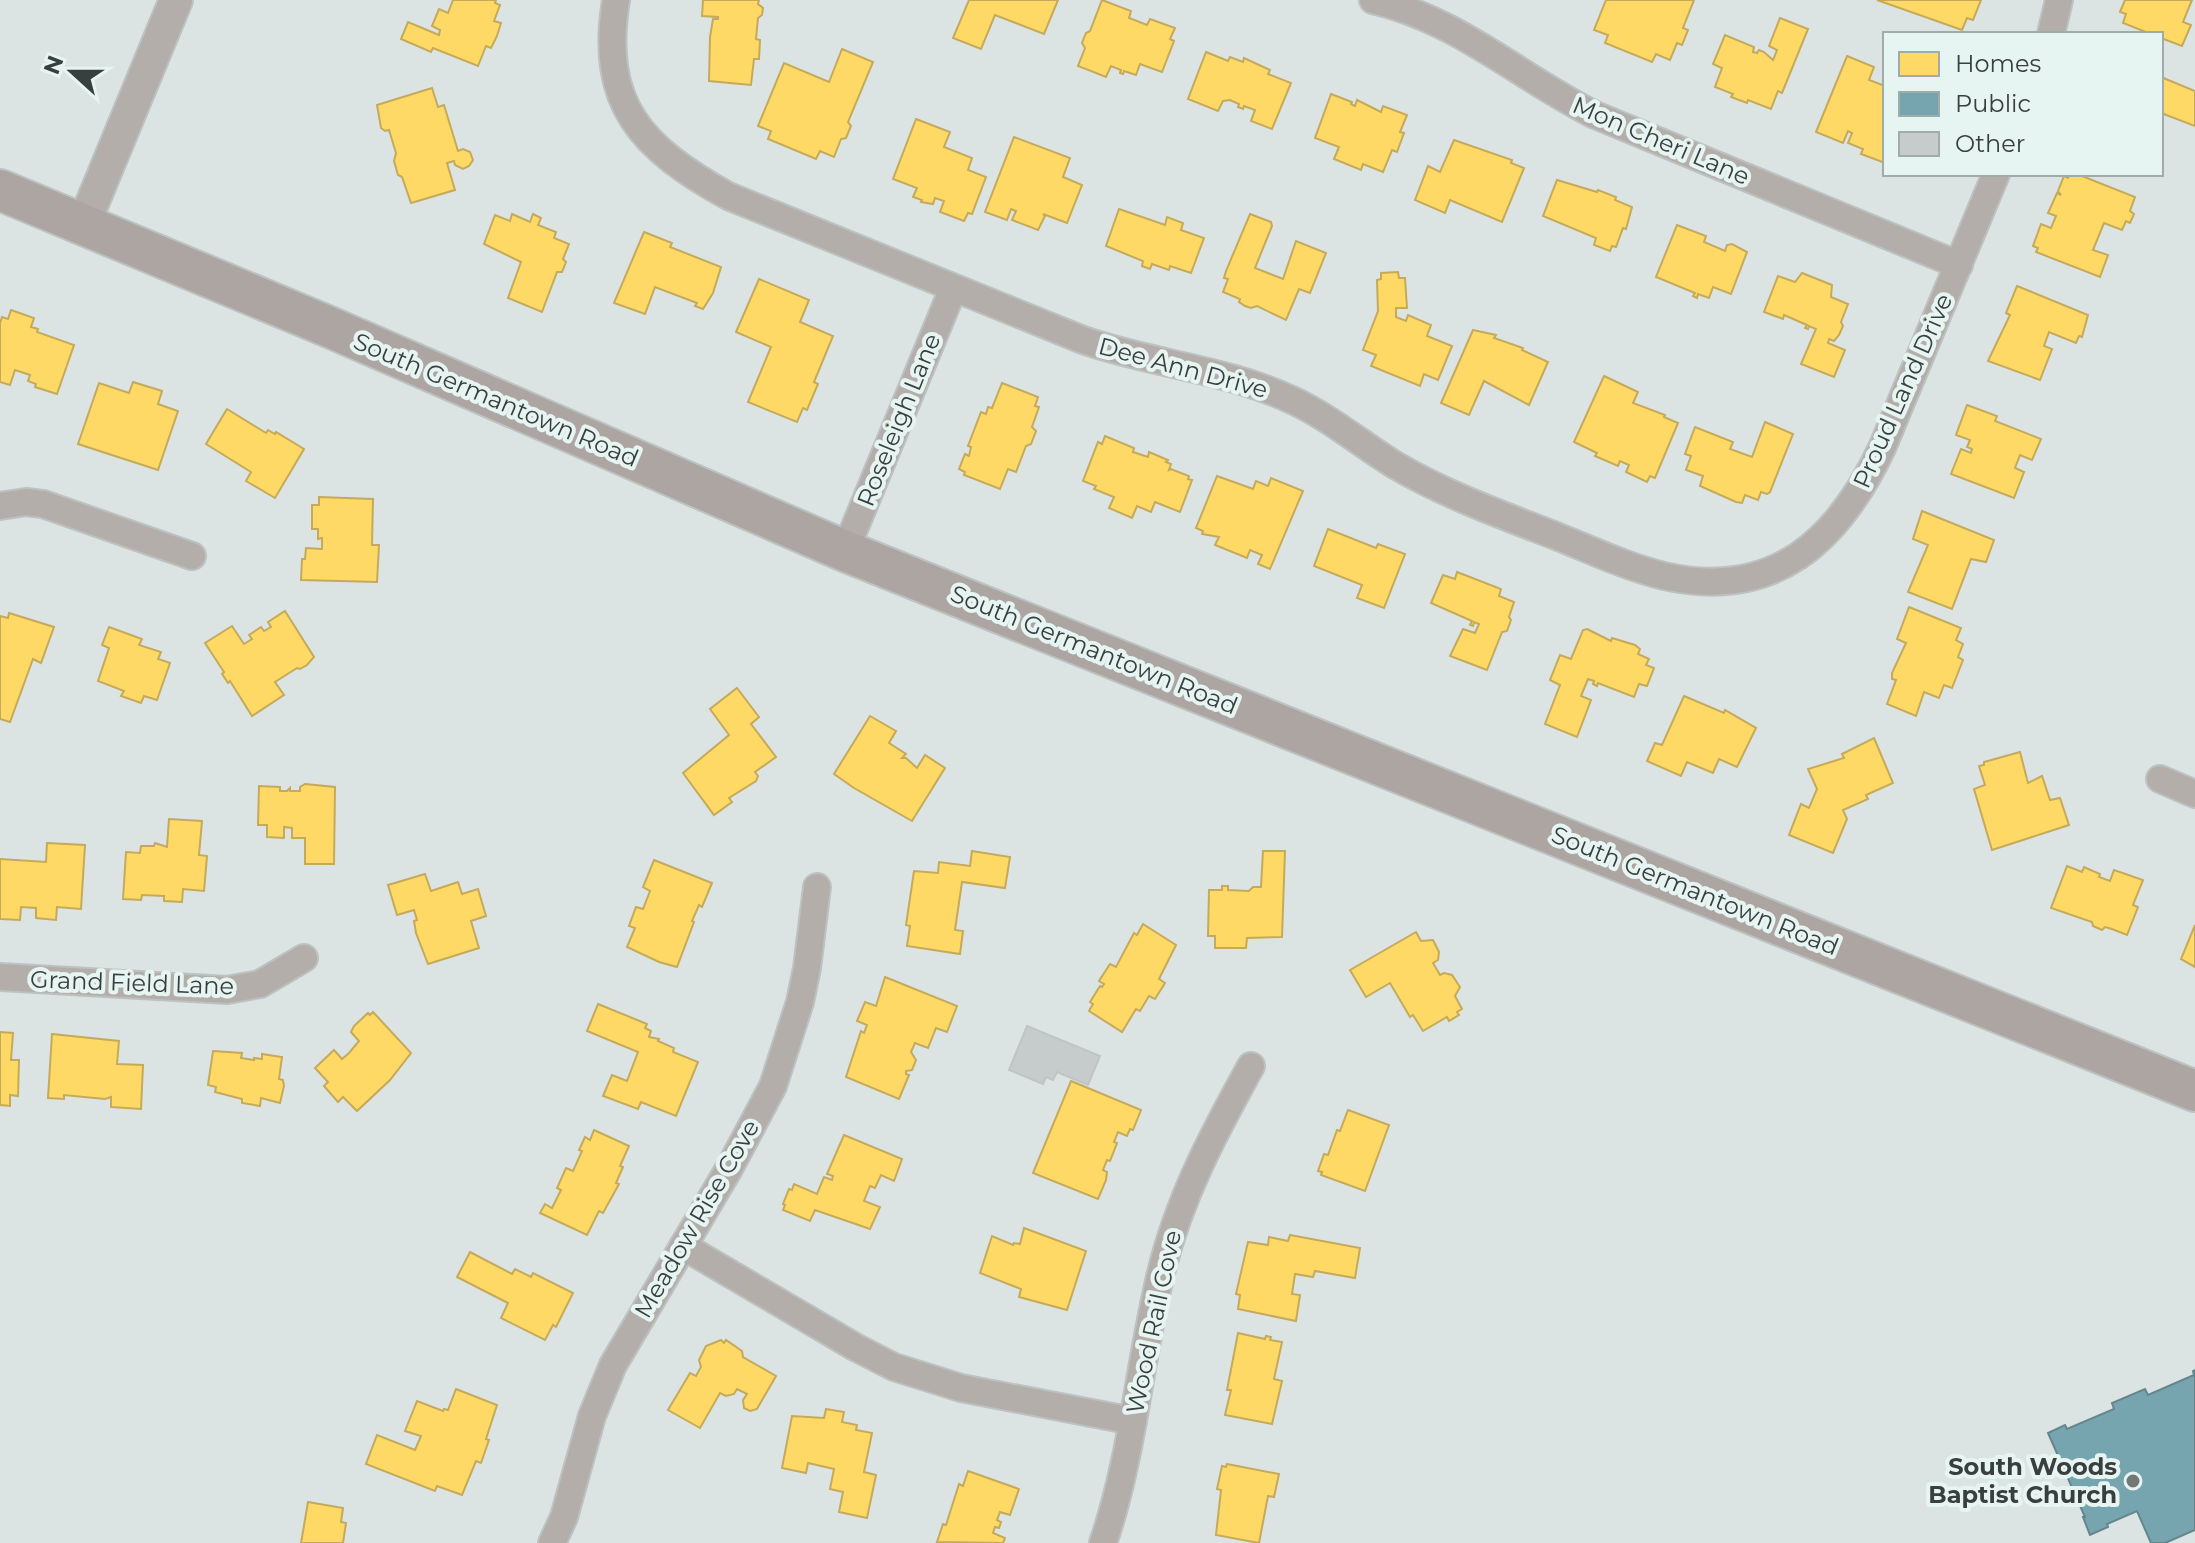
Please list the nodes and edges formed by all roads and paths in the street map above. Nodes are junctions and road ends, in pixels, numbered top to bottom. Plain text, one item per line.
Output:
1 (176, 0) edge
2 (616, 0) edge
3 (1373, 0) edge
4 (2059, 0) edge
5 (2051, 32) edge
6 (1995, 176) edge
7 (0, 190) edge
8 (84, 223) junction
9 (1959, 265) junction
10 (953, 289) junction
11 (0, 506) edge
12 (845, 551) junction
13 (192, 556) dead end
14 (1766, 574) joint
15 (2160, 779) dead end
16 (2195, 794) edge
17 (817, 887) dead end
18 (304, 958) dead end
19 (0, 977) edge
20 (1251, 1066) dead end
21 (2195, 1091) edge
22 (683, 1246) junction
23 (1133, 1421) junction
24 (552, 1543) edge
25 (1103, 1543) edge

1 - 8 street
2 - 10 street, Dee Ann Drive
3 - 9 street, Mon Cheri Lane
4 - 5 street
6 - 9 street, Proud Land Drive
7 - 8 main road, South Germantown Road
8 - 12 main road, South Germantown Road
9 - 14 street, Proud Land Drive
10 - 12 street, Roseleigh Lane
10 - 14 street, Dee Ann Drive
11 - 13 street
12 - 21 main road, South Germantown Road
15 - 16 street
17 - 22 street, Meadow Rise Cove
18 - 19 street, Grand Field Lane
20 - 23 street, Wood Rail Cove
22 - 23 street
22 - 24 street, Meadow Rise Cove
23 - 25 street, Wood Rail Cove

